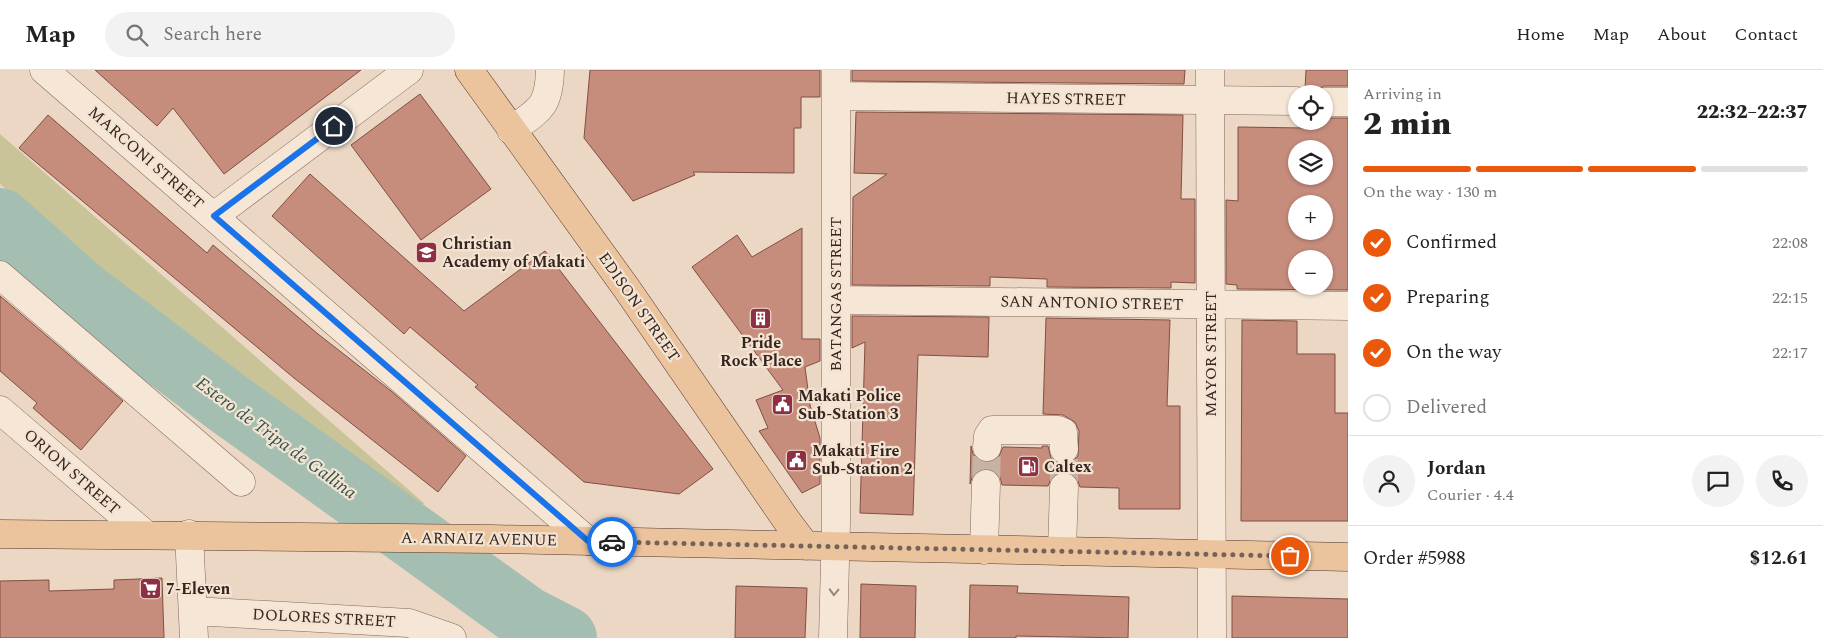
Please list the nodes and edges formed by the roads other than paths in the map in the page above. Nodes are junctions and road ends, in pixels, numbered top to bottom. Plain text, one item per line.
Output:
1 (44, 70) edge
2 (409, 70) edge
3 (469, 70) edge
4 (550, 70) edge
5 (1210, 70) edge
6 (836, 83) edge
7 (1210, 100) junction
8 (1288, 101) edge
9 (1333, 102) edge
10 (1348, 102) edge
11 (511, 130) junction
12 (214, 216) junction
13 (0, 275) edge
14 (836, 300) junction
15 (1211, 304) junction
16 (1348, 306) edge
17 (0, 410) edge
18 (987, 447) tunnel mouth
19 (1064, 449) tunnel mouth
20 (241, 482) dead end
21 (986, 484) tunnel mouth
22 (1064, 487) tunnel mouth
23 (0, 534) edge
24 (144, 534) junction
25 (190, 534) junction
26 (588, 541) junction
27 (806, 546) junction
28 (835, 547) junction
29 (984, 550) junction
30 (1062, 551) junction
31 (1212, 554) junction
32 (1348, 557) edge
33 (193, 610) junction
34 (194, 638) edge
35 (452, 638) edge
36 (833, 638) edge
37 (1212, 638) edge

1 - 12 street, MARCONI STREET
2 - 12 street
3 - 11 main road, EDISON STREET
4 - 11 street
5 - 7 street, MAYOR STREET
6 - 7 street, HAYES STREET
6 - 14 street, BATANGAS STREET
7 - 8 street, HAYES STREET
7 - 15 street, MAYOR STREET
9 - 10 street
11 - 27 main road, EDISON STREET
12 - 26 street, MARCONI STREET
13 - 20 street
14 - 15 street, SAN ANTONIO STREET
14 - 28 street, BATANGAS STREET
15 - 16 street, SAN ANTONIO STREET
15 - 31 street, MAYOR STREET
17 - 24 street, ORION STREET
18 - 19 street
21 - 29 street
22 - 30 street
23 - 24 main road, A. ARNAIZ AVENUE
24 - 25 main road, A. ARNAIZ AVENUE
25 - 26 main road, A. ARNAIZ AVENUE
25 - 33 street
26 - 27 main road, A. ARNAIZ AVENUE
27 - 28 main road, A. ARNAIZ AVENUE
28 - 29 main road, A. ARNAIZ AVENUE
28 -> 36 street, BATANGAS STREET
29 - 30 main road, A. ARNAIZ AVENUE
30 - 31 main road, A. ARNAIZ AVENUE
31 - 32 main road, A. ARNAIZ AVENUE
31 - 37 street, MAYOR STREET
33 - 34 street
33 - 35 street, DOLORES STREET

